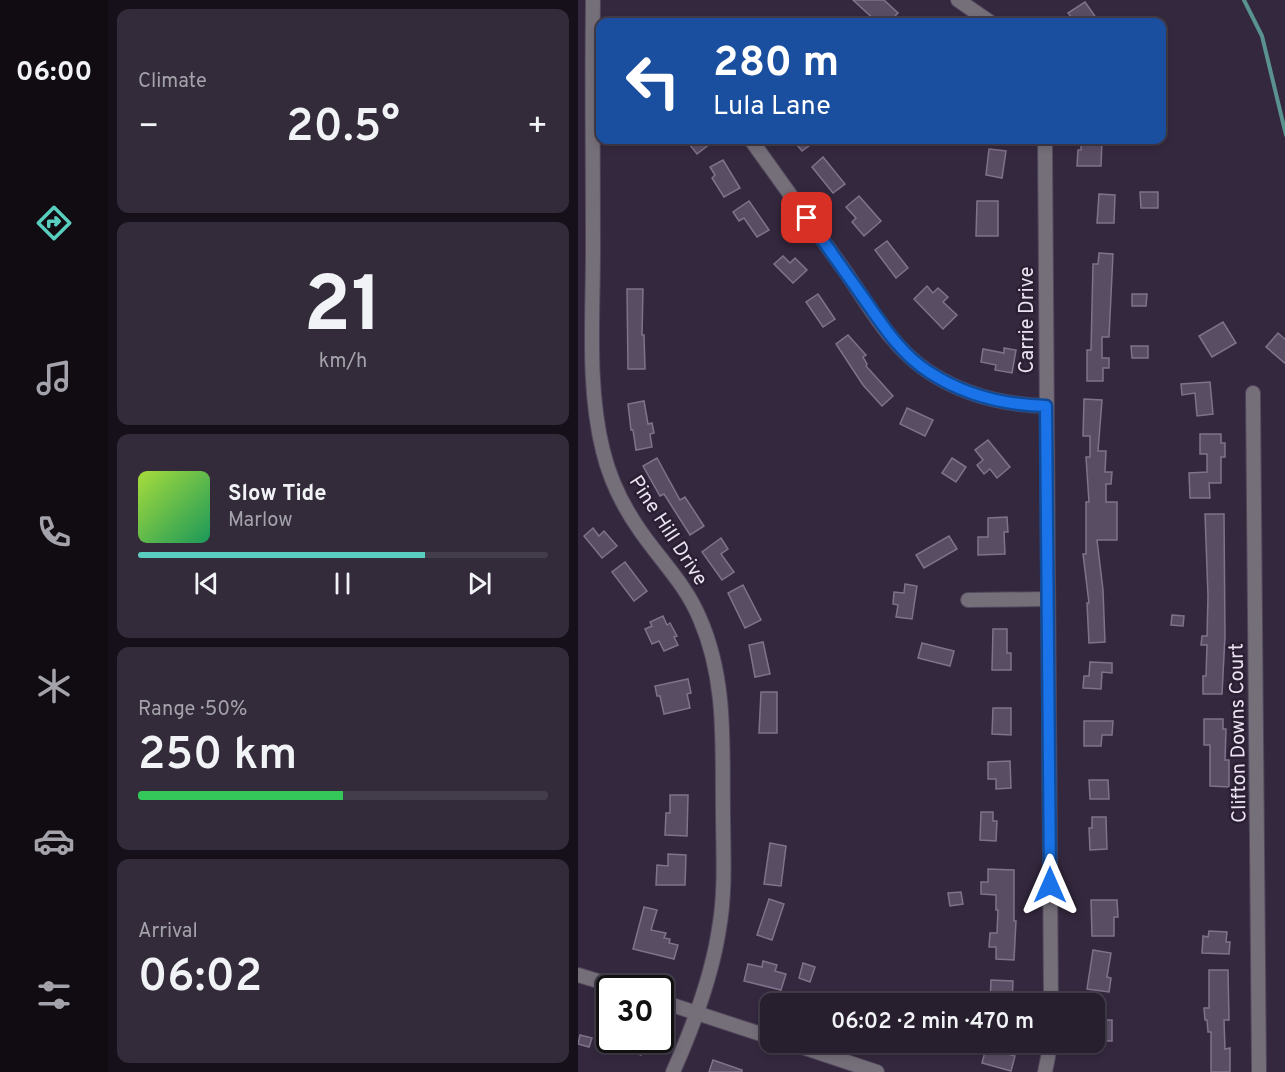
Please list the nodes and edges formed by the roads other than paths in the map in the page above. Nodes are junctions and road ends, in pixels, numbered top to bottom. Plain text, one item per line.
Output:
1 (593, 0) edge
2 (958, 0) edge
3 (984, 18) edge
4 (596, 31) edge
5 (596, 118) edge
6 (754, 144) edge
7 (1045, 144) edge
8 (1253, 393) dead end
9 (1046, 406) junction
10 (1048, 599) junction
11 (968, 600) dead end
12 (578, 975) edge
13 (596, 980) edge
14 (1051, 993) edge
15 (674, 1006) edge
16 (695, 1013) junction
17 (760, 1034) edge
18 (820, 1053) edge
19 (1049, 1053) edge
20 (674, 1072) edge
21 (877, 1072) edge
22 (1045, 1072) edge
23 (1259, 1072) edge

1 - 4 street, Pine Hill Drive
2 - 3 street
5 - 16 street, Pine Hill Drive
6 - 9 street
7 - 9 street, Carrie Drive
8 - 23 street, Clifton Downs Court
9 - 10 street, Carrie Drive
10 - 11 street
10 - 14 street, Carrie Drive
12 - 13 street
15 - 16 street
16 - 17 street
16 - 20 street, Pine Hill Drive
18 - 21 street
19 - 22 street

